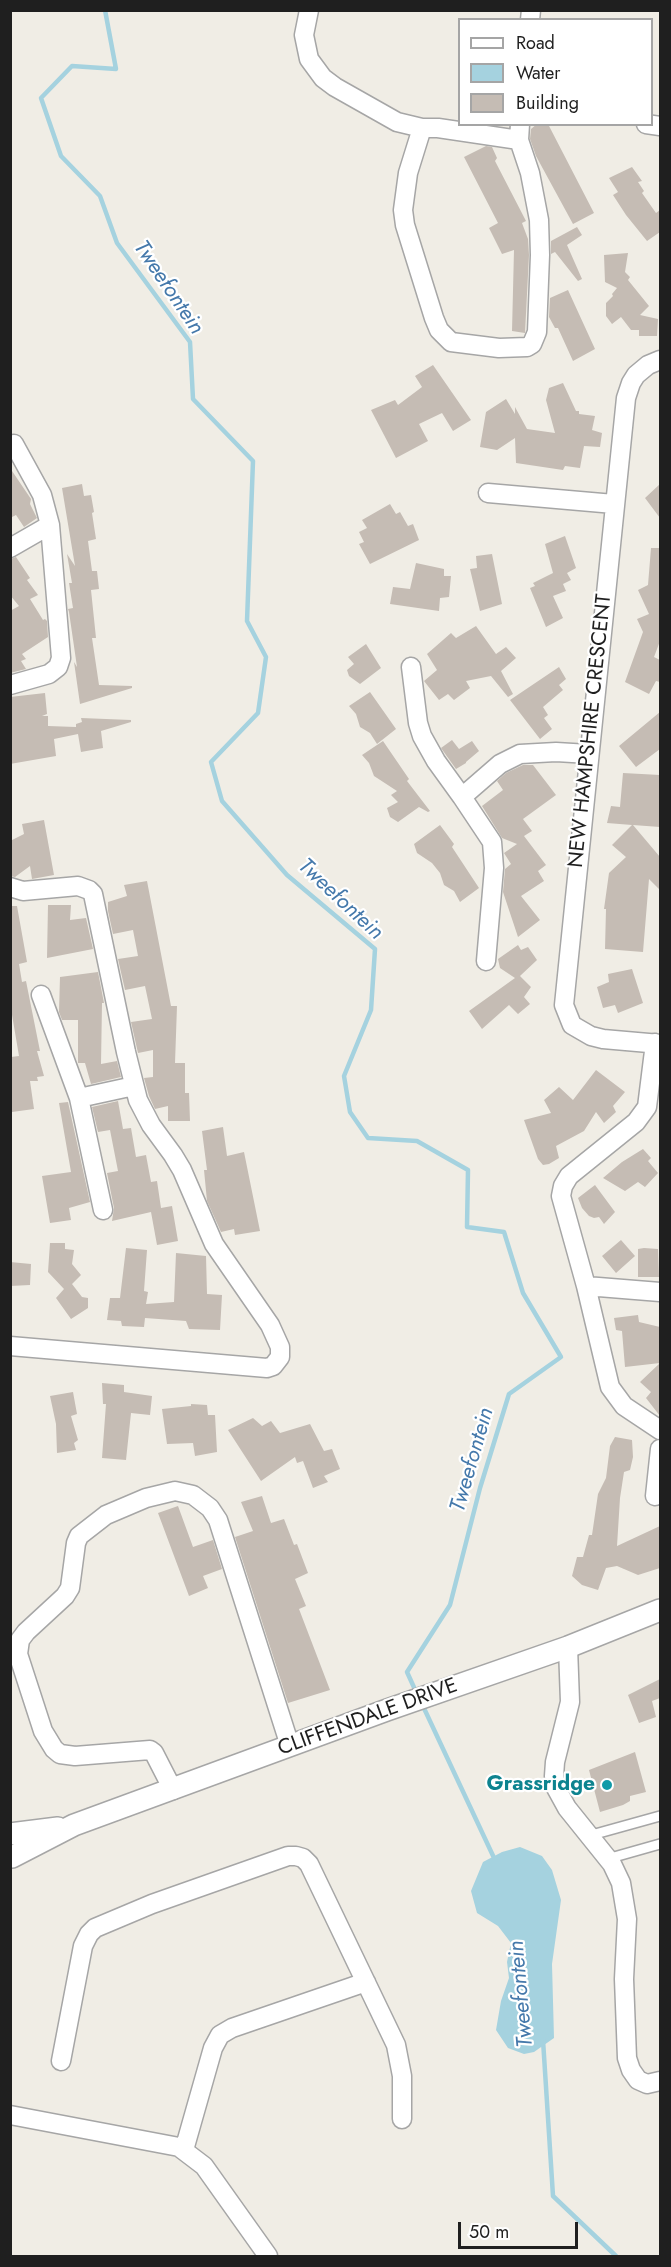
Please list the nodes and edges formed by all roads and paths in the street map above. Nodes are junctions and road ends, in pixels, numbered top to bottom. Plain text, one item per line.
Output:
1 (309, 10) edge
2 (422, 128) junction
3 (520, 132) edge
4 (660, 360) edge
5 (14, 444) dead end
6 (488, 493) dead end
7 (614, 504) junction
8 (50, 525) junction
9 (10, 548) edge
10 (411, 668) dead end
11 (10, 685) edge
12 (589, 754) junction
13 (462, 797) junction
14 (10, 887) edge
15 (486, 961) dead end
16 (41, 995) dead end
17 (658, 1043) edge
18 (134, 1086) junction
19 (79, 1098) junction
20 (103, 1210) dead end
21 (586, 1286) junction
22 (660, 1292) edge
23 (10, 1346) edge
24 (660, 1430) edge
25 (660, 1449) edge
26 (655, 1496) dead end
27 (660, 1610) edge
28 (568, 1647) junction
29 (290, 1746) junction
30 (173, 1790) junction
31 (660, 1816) edge
32 (588, 1836) junction
33 (660, 1844) edge
34 (11, 1847) edge
35 (607, 1859) junction
36 (366, 1982) junction
37 (61, 2061) dead end
38 (656, 2082) edge
39 (10, 2115) edge
40 (402, 2119) dead end
41 (184, 2150) junction
42 (268, 2256) edge

1 - 2 street
2 - 3 street
2 - 3 street
4 - 7 street, NEW HAMPSHIRE CRESCENT
5 - 8 street
6 - 7 street
7 - 12 street, NEW HAMPSHIRE CRESCENT
8 - 9 street
8 - 11 street
10 - 13 street
12 - 13 street
12 - 17 street, NEW HAMPSHIRE CRESCENT
13 - 15 street
14 - 18 street
16 - 19 street
17 - 21 street
18 - 19 street
18 - 23 street
19 - 20 street
21 - 22 street
21 - 24 street
25 - 26 street
27 - 28 street, CLIFFENDALE DRIVE
28 - 29 street, CLIFFENDALE DRIVE
28 - 32 street
29 - 30 street, CLIFFENDALE DRIVE
29 - 30 street
30 - 34 street, CLIFFENDALE DRIVE
31 - 32 lane
32 - 35 street
33 - 35 lane
35 - 38 street
36 - 37 street
36 - 40 street
36 - 41 street
39 - 41 street
41 - 42 street

